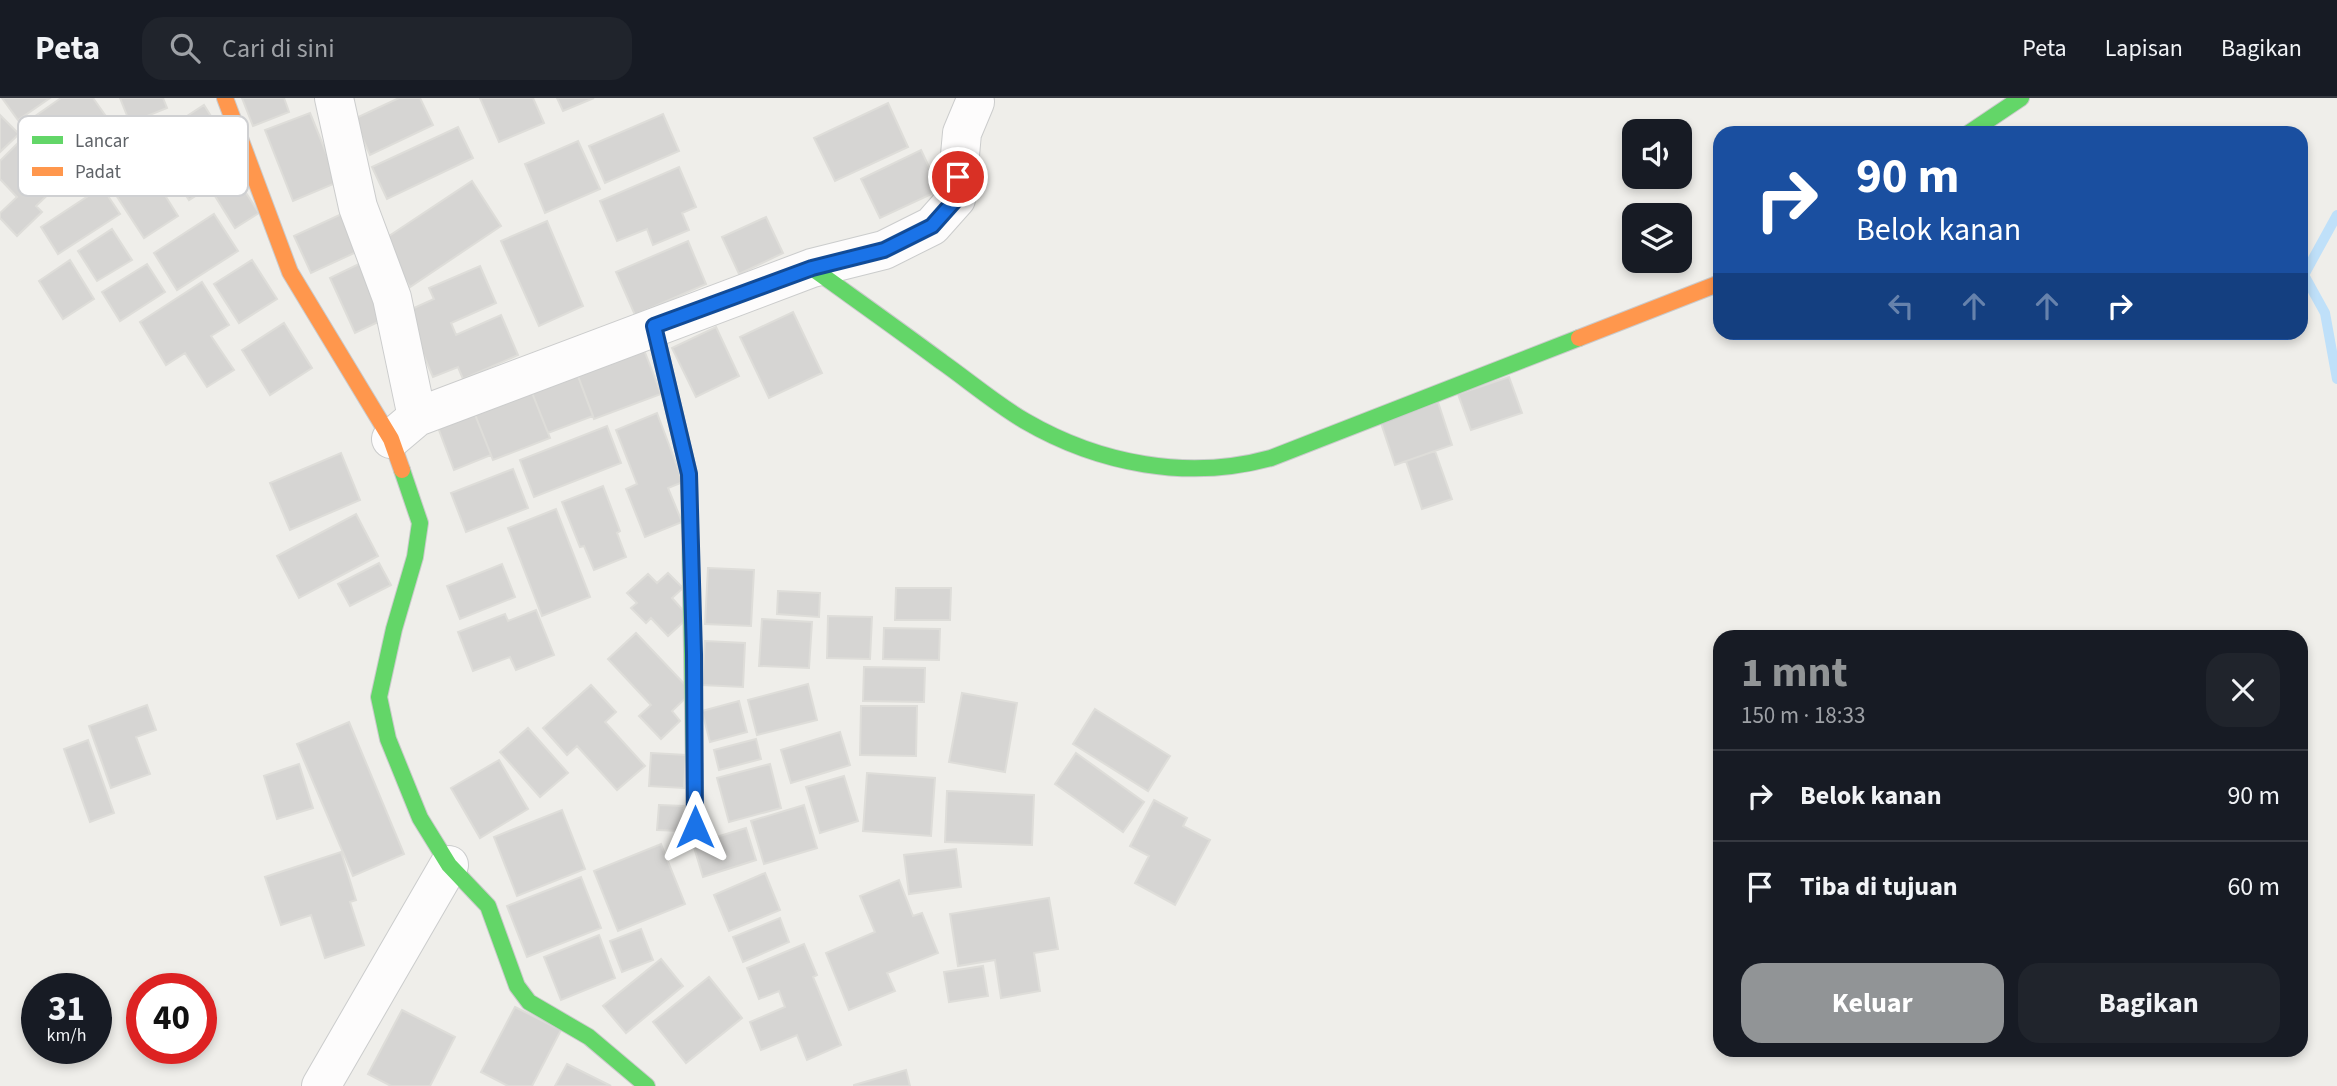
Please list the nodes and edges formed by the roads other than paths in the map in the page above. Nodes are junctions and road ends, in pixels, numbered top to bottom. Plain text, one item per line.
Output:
1 (225, 98) edge
2 (334, 98) edge
3 (2021, 98) edge
4 (975, 102) dead end
5 (232, 116) edge
6 (1979, 126) edge
7 (248, 160) edge
8 (812, 268) junction
9 (1713, 287) edge
10 (654, 326) junction
11 (404, 428) junction
12 (695, 827) dead end
13 (449, 866) junction
14 (321, 1086) edge
15 (647, 1086) edge

1 - 5 street
2 - 11 street
3 - 6 street
4 - 8 street
7 - 11 street
8 - 9 street
8 - 10 street
10 - 11 street
10 - 12 street
11 - 13 street
13 - 14 street
13 - 15 street

